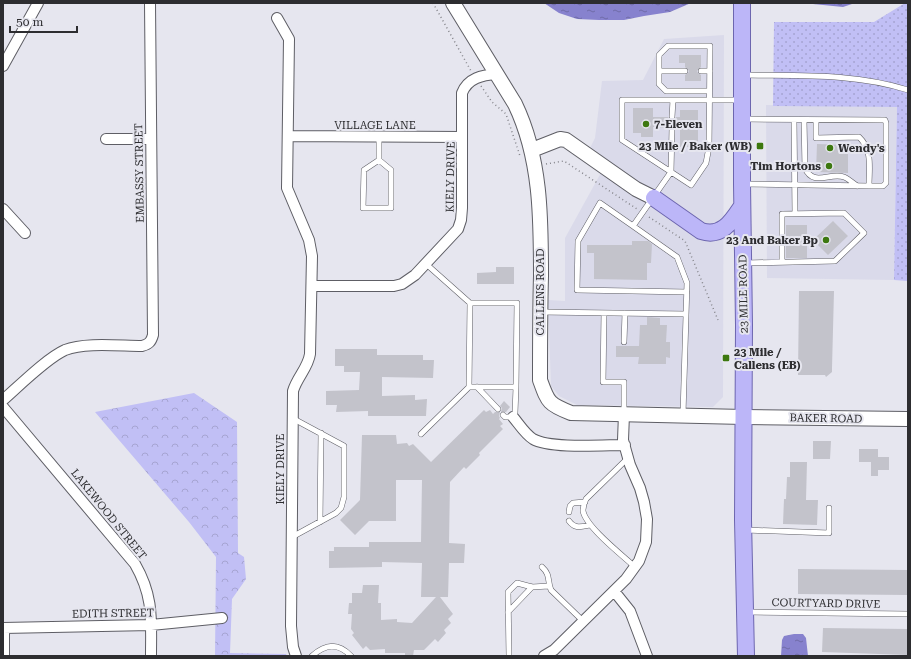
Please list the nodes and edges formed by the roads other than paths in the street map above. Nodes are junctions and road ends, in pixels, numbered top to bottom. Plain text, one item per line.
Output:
1 (38, 3) edge
2 (150, 3) edge
3 (453, 3) edge
4 (742, 3) edge
5 (277, 18) dead end
6 (3, 66) edge
7 (659, 71) junction
8 (685, 71) dead end
9 (701, 71) dead end
10 (710, 71) junction
11 (497, 74) junction
12 (742, 75) junction
13 (908, 90) edge
14 (709, 91) junction
15 (673, 100) junction
16 (709, 100) junction
17 (742, 100) junction
18 (672, 117) dead end
19 (742, 119) junction
20 (794, 120) junction
21 (804, 120) junction
22 (816, 120) junction
23 (672, 128) dead end
24 (288, 136) junction
25 (379, 136) junction
26 (462, 137) junction
27 (151, 138) junction
28 (106, 139) dead end
29 (532, 150) junction
30 (379, 160) junction
31 (671, 172) junction
32 (742, 184) junction
33 (794, 184) junction
34 (858, 186) junction
35 (869, 186) junction
36 (654, 198) junction
37 (742, 206) junction
38 (3, 209) edge
39 (795, 214) junction
40 (633, 226) junction
41 (25, 233) dead end
42 (782, 262) junction
43 (425, 263) junction
44 (743, 264) junction
45 (312, 286) junction
46 (687, 292) junction
47 (470, 303) junction
48 (540, 312) junction
49 (604, 313) junction
50 (625, 313) junction
51 (686, 314) junction
52 (624, 342) dead end
53 (469, 387) junction
54 (477, 387) junction
55 (516, 387) junction
56 (3, 400) edge
57 (3, 407) edge
58 (498, 409) dead end
59 (624, 414) junction
60 (683, 415) junction
61 (508, 416) joint
62 (744, 417) junction
63 (292, 418) junction
64 (908, 419) edge
65 (321, 434) junction
66 (421, 434) dead end
67 (625, 445) junction
68 (628, 458) junction
69 (585, 502) junction
70 (829, 508) dead end
71 (569, 512) dead end
72 (569, 521) dead end
73 (320, 522) junction
74 (590, 525) junction
75 (743, 530) junction
76 (292, 537) junction
77 (542, 566) dead end
78 (635, 567) junction
79 (549, 586) junction
80 (532, 588) junction
81 (614, 591) junction
82 (508, 612) junction
83 (744, 612) junction
84 (908, 614) edge
85 (222, 618) dead end
86 (583, 621) junction
87 (151, 625) junction
88 (4, 628) edge
89 (4, 656) edge
90 (151, 656) edge
91 (296, 656) edge
92 (312, 656) edge
93 (351, 656) edge
94 (509, 656) edge
95 (544, 656) edge
96 (647, 656) edge
97 (746, 656) edge

1 - 6 street
2 - 27 street, EMBASSY STREET
3 - 11 street, CALLENS ROAD
4 - 12 main road, 23 MILE ROAD
5 - 24 street, KIELY DRIVE
7 - 8 lane
7 - 10 lane
7 - 14 lane
9 - 10 lane
10 - 14 lane
11 - 26 street, KIELY DRIVE
11 - 29 street, CALLENS ROAD
12 - 13 lane
12 - 17 main road, 23 MILE ROAD
14 - 16 lane
15 - 16 lane
15 - 18 lane
15 - 31 lane
16 - 17 lane
16 - 31 lane
17 - 19 main road, 23 MILE ROAD
19 - 20 lane
19 - 32 main road, 23 MILE ROAD
20 - 21 lane
20 - 33 lane
21 - 22 lane
21 - 34 lane
22 - 35 lane
22 - 35 lane
23 - 31 lane
24 - 25 street, VILLAGE LANE
24 - 45 street, KIELY DRIVE
25 - 26 street, VILLAGE LANE
25 - 30 lane
26 - 43 street, KIELY DRIVE
27 - 28 street
27 - 56 street, EMBASSY STREET
29 - 36 street
29 - 48 street, CALLENS ROAD
30 - 30 lane
31 - 36 lane
32 - 33 lane
32 - 37 main road, 23 MILE ROAD
33 - 34 lane
33 - 39 lane
34 - 35 lane
36 - 37 main road
36 - 40 lane
37 - 44 main road, 23 MILE ROAD
38 - 41 street
39 - 42 lane
39 - 42 lane
40 - 46 lane
40 - 46 lane
42 - 44 lane
43 - 45 street, KIELY DRIVE
43 - 47 lane
44 - 62 main road, 23 MILE ROAD
45 - 63 street, KIELY DRIVE
46 - 51 lane
47 - 53 lane
47 - 55 lane
48 - 49 lane
48 - 59 street, CALLENS ROAD
49 - 50 lane
49 - 59 lane
50 - 51 lane
50 - 52 lane
51 - 60 lane
53 - 54 lane
53 - 66 lane
54 - 55 lane
54 - 58 lane
55 - 61 lane
57 - 87 street, LAKEWOOD STREET
59 - 60 street, CALLENS ROAD
59 - 67 street
60 - 62 street, CALLENS ROAD
61 - 67 street
62 - 64 street, BAKER ROAD
62 - 75 main road, 23 MILE ROAD
63 - 65 lane
63 - 76 street, KIELY DRIVE
65 - 73 lane
65 - 73 lane
67 - 68 street
68 - 69 lane
68 - 78 street
69 - 71 lane
69 - 74 lane
70 - 75 lane
72 - 74 lane
73 - 76 lane
74 - 78 lane
75 - 83 main road, 23 MILE ROAD
76 - 91 street, KIELY DRIVE
77 - 79 lane
78 - 81 street
79 - 80 lane
79 - 86 lane
80 - 82 lane
80 - 82 lane
81 - 86 street
81 - 96 street
82 - 94 lane
83 - 84 lane, COURTYARD DRIVE
83 - 97 main road, 23 MILE ROAD
85 - 87 street, EDITH STREET
86 - 95 street
87 - 88 street, EDITH STREET
87 - 90 street, LAKEWOOD STREET
88 - 89 street
92 - 93 lane

